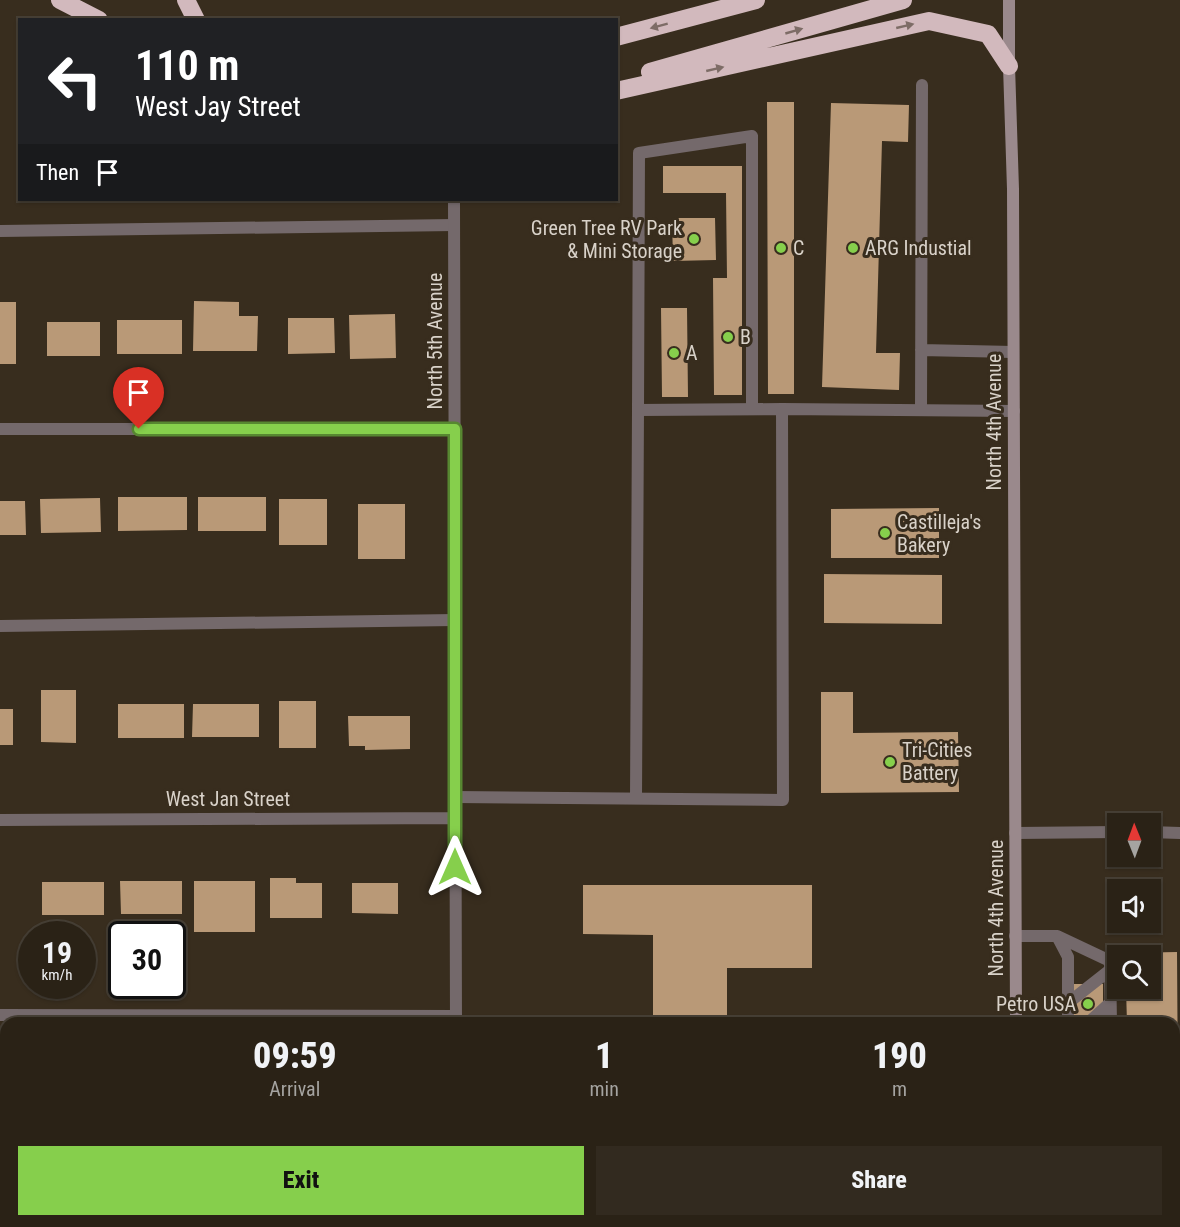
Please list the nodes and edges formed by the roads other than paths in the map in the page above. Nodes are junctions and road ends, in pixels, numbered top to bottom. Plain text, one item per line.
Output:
1 (60, 0) edge
2 (186, 0) edge
3 (756, 0) edge
4 (903, 0) edge
5 (1009, 0) edge
6 (95, 18) edge
7 (195, 18) edge
8 (618, 36) edge
9 (1009, 66) junction
10 (618, 80) edge
11 (922, 85) dead end
12 (618, 91) edge
13 (454, 201) edge
14 (454, 225) junction
15 (0, 231) edge
16 (921, 350) junction
17 (1013, 352) junction
18 (752, 409) junction
19 (782, 409) junction
20 (638, 410) junction
21 (921, 410) junction
22 (1014, 411) junction
23 (0, 429) edge
24 (455, 429) junction
25 (455, 620) junction
26 (0, 626) edge
27 (455, 797) junction
28 (636, 798) junction
29 (455, 818) junction
30 (0, 820) edge
31 (1107, 832) edge
32 (1161, 832) edge
33 (1015, 833) junction
34 (1180, 833) edge
35 (1015, 936) junction
36 (1056, 936) junction
37 (1107, 960) edge
38 (1107, 972) edge
39 (1110, 999) edge
40 (1068, 1003) junction
41 (1110, 1003) junction
42 (0, 1015) edge
43 (228, 1017) edge
44 (456, 1017) edge
45 (1016, 1017) edge
46 (1068, 1017) edge
47 (1095, 1017) edge
48 (1111, 1017) edge

1 - 6 highway
2 - 7 highway
3 -> 8 highway
10 -> 4 highway
5 - 9 main road, North 4th Avenue
12 -> 9 highway
9 - 17 main road, North 4th Avenue
11 - 16 street
13 - 14 street, North 5th Avenue
14 - 15 street
14 - 24 street, North 5th Avenue
16 - 17 street
16 - 21 street
17 - 22 main road, North 4th Avenue
18 - 19 street
18 - 20 street
18 - 20 street
19 - 21 street
19 - 28 street
20 - 28 street
21 - 22 street
22 - 33 main road, North 4th Avenue
23 - 24 street
24 - 25 street, North 5th Avenue
25 - 26 street
25 - 27 street, North 5th Avenue
27 - 28 street
27 - 29 street, North 5th Avenue
29 - 30 street, West Jan Street
29 - 44 street, North 5th Avenue
31 - 33 street
32 - 34 street
33 - 35 main road, North 4th Avenue
35 - 36 street
35 - 45 main road, North 4th Avenue
36 - 37 street
36 - 40 street
38 - 40 street
39 - 41 street
40 - 46 street
41 - 47 street
41 - 48 street
42 - 43 street

